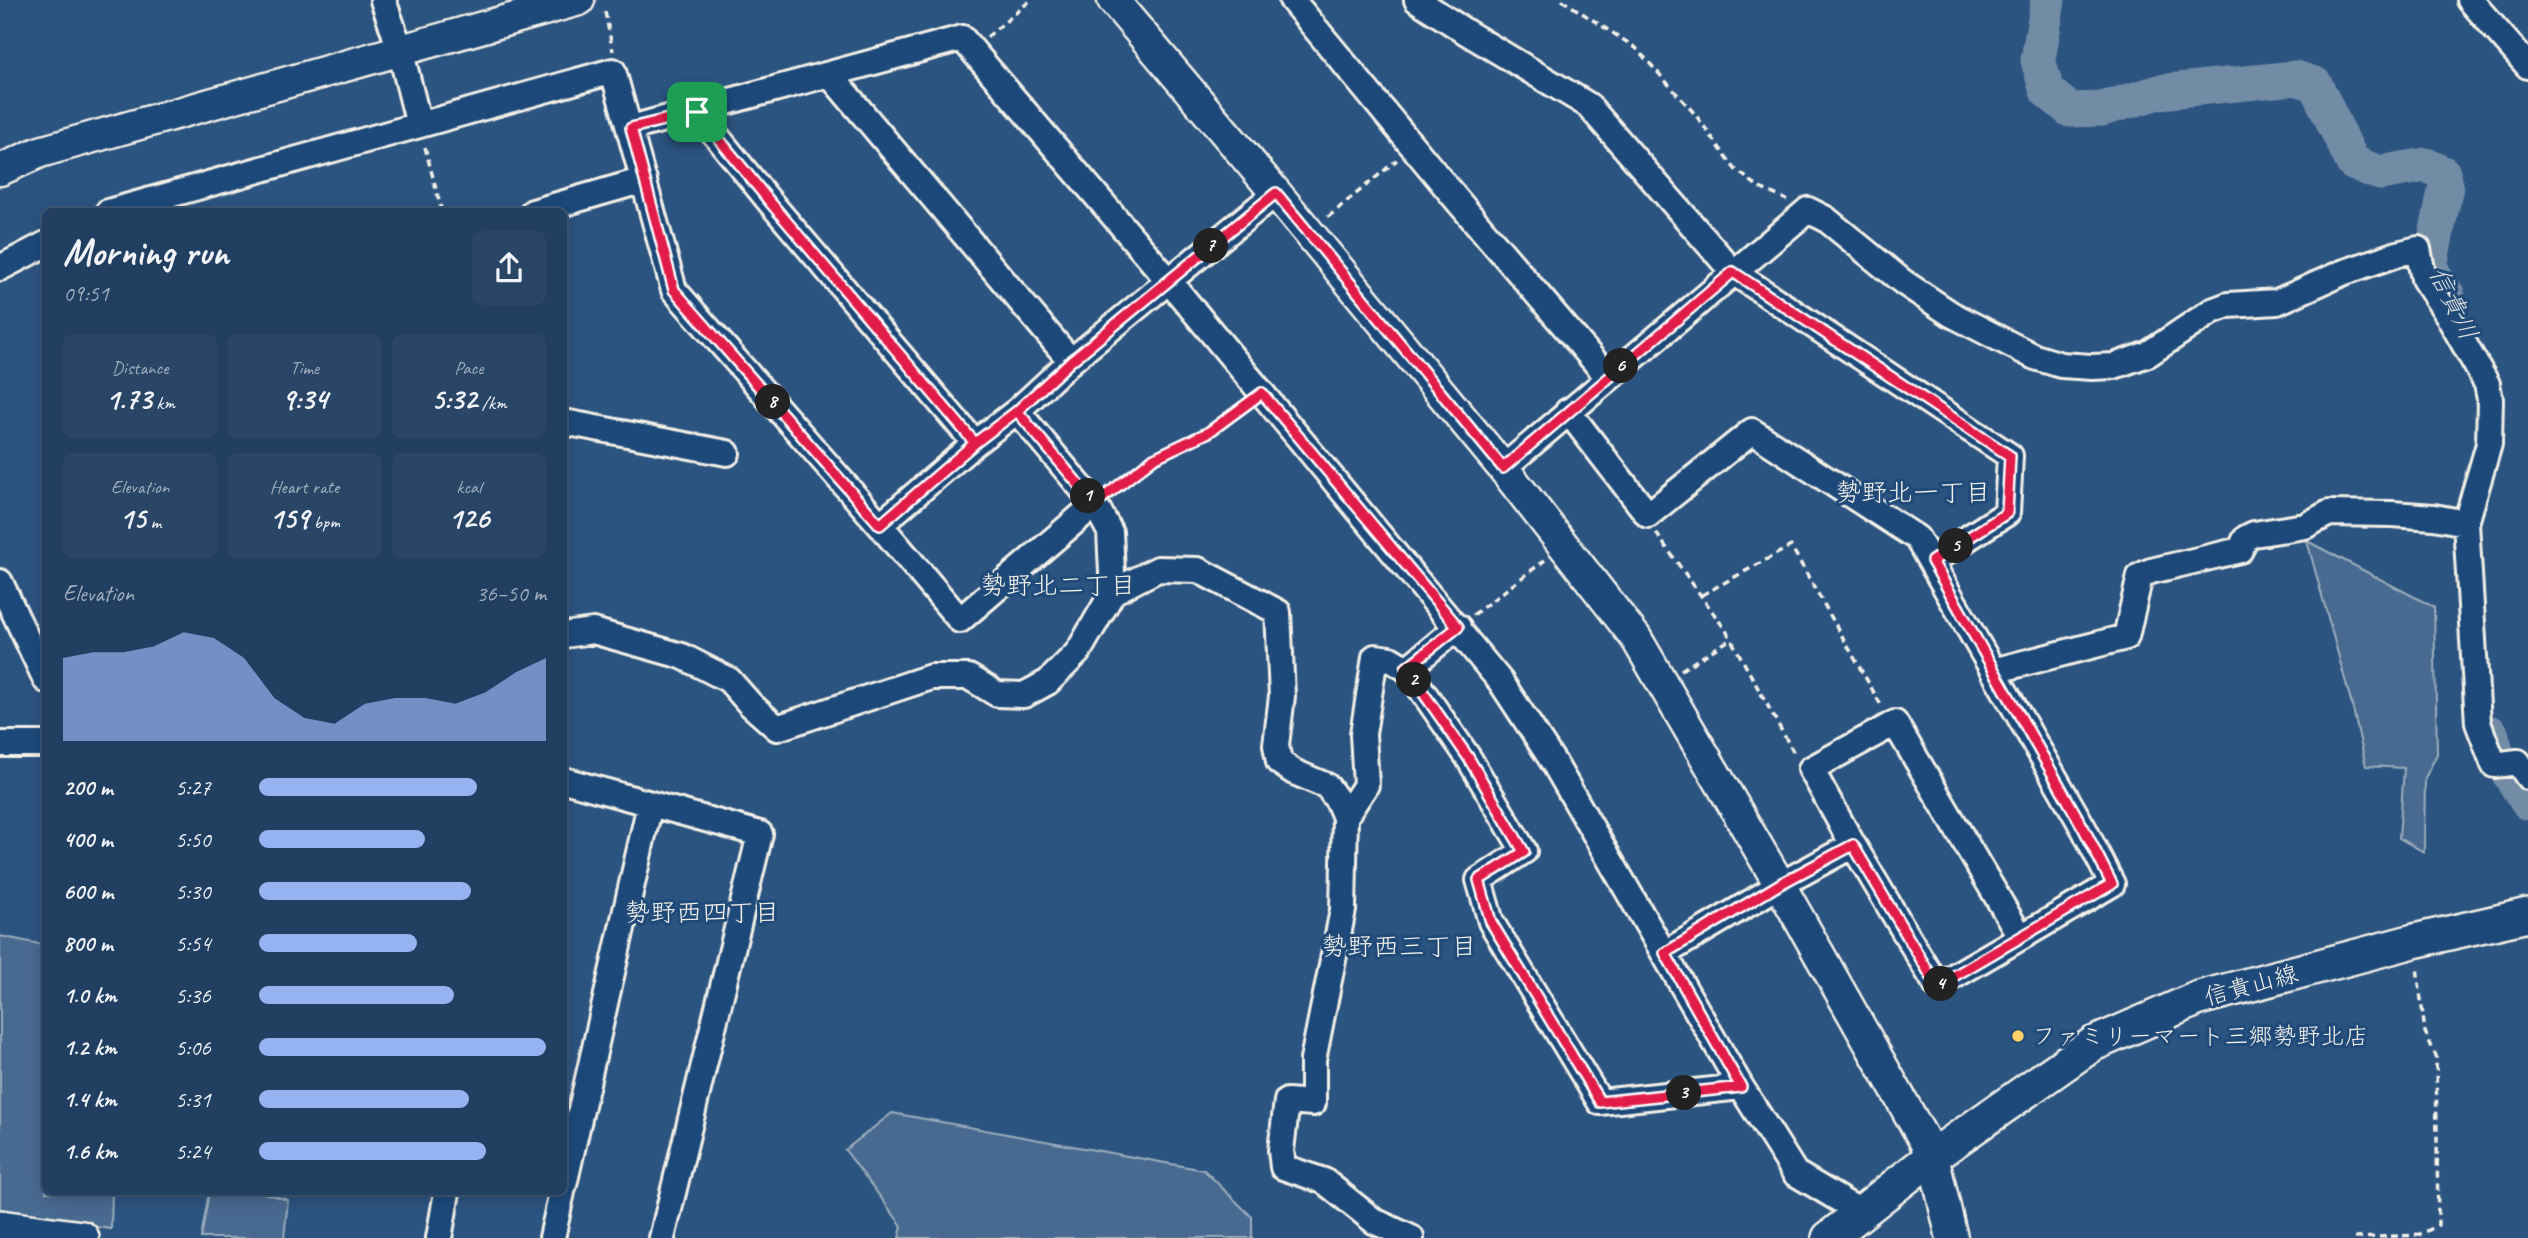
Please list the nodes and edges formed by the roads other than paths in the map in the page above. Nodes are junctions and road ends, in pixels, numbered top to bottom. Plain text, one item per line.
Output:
1 (383, 0) edge
2 (1113, 0) edge
3 (1417, 0) edge
4 (2470, 0) edge
5 (1300, 3) edge
6 (592, 6) edge
7 (400, 49) junction
8 (2528, 66) edge
9 (830, 75) junction
10 (697, 112) junction
11 (419, 125) junction
12 (631, 128) junction
13 (0, 170) edge
14 (644, 180) junction
15 (1276, 193) junction
16 (122, 208) edge
17 (547, 208) edge
18 (42, 246) edge
19 (0, 268) edge
20 (1733, 272) junction
21 (1169, 281) junction
22 (1071, 361) junction
23 (1608, 377) junction
24 (1017, 411) junction
25 (1568, 411) junction
26 (567, 423) edge
27 (975, 443) junction
28 (727, 453) dead end
29 (1503, 468) junction
30 (1095, 504) junction
31 (2466, 523) junction
32 (880, 525) junction
33 (1932, 561) junction
34 (0, 582) edge
35 (1113, 592) junction
36 (1458, 627) junction
37 (567, 635) edge
38 (1406, 668) junction
39 (42, 671) edge
40 (1993, 671) junction
41 (0, 744) edge
42 (42, 744) edge
43 (2528, 777) edge
44 (567, 781) edge
45 (650, 804) junction
46 (1345, 817) junction
47 (1853, 845) junction
48 (1780, 884) junction
49 (2528, 915) edge
50 (2020, 936) junction
51 (1665, 953) junction
52 (1741, 1087) junction
53 (1933, 1156) junction
54 (567, 1172) edge
55 (446, 1195) edge
56 (561, 1195) edge
57 (1861, 1213) junction
58 (0, 1227) edge
59 (35, 1235) edge
60 (82, 1238) edge
61 (439, 1238) edge
62 (552, 1238) edge
63 (662, 1238) edge
64 (1411, 1238) edge
65 (1829, 1238) edge
66 (1952, 1238) edge

1 - 7 street
2 - 15 street
3 - 20 street
4 - 8 street
5 - 23 street
6 - 7 street
7 - 11 street
7 - 13 street
9 - 10 street
9 - 21 street
9 - 22 street
10 - 12 street
10 - 27 street
11 - 12 street
11 - 16 street
12 - 14 street
14 - 17 street
14 - 32 street
15 - 21 street
15 - 29 street
18 - 19 street
20 - 23 street
20 - 31 street
20 - 33 street
21 - 22 street
21 - 36 street
22 - 24 street
23 - 25 street
24 - 27 street
24 - 30 street
25 - 29 street
25 - 33 street
26 - 28 street
27 - 32 street
29 - 48 street
30 - 32 street
30 - 35 street
31 - 40 street
31 - 43 street
33 - 40 street
34 - 39 street
35 - 37 street
35 - 46 street
36 - 38 street
36 - 51 street
38 - 46 street
38 - 52 street
40 - 50 street
41 - 42 street
44 - 45 street
45 - 54 street
45 - 63 street
46 - 64 street
47 - 48 street
47 - 50 street
47 - 50 street
48 - 51 street
48 - 53 street
49 - 53 main road, 信貴山線
51 - 52 street
52 - 57 street
53 - 57 main road, 信貴山線
53 - 66 street
55 - 61 street
56 - 62 street
57 - 65 main road, 信貴山線
58 - 59 main road
59 - 60 main road

